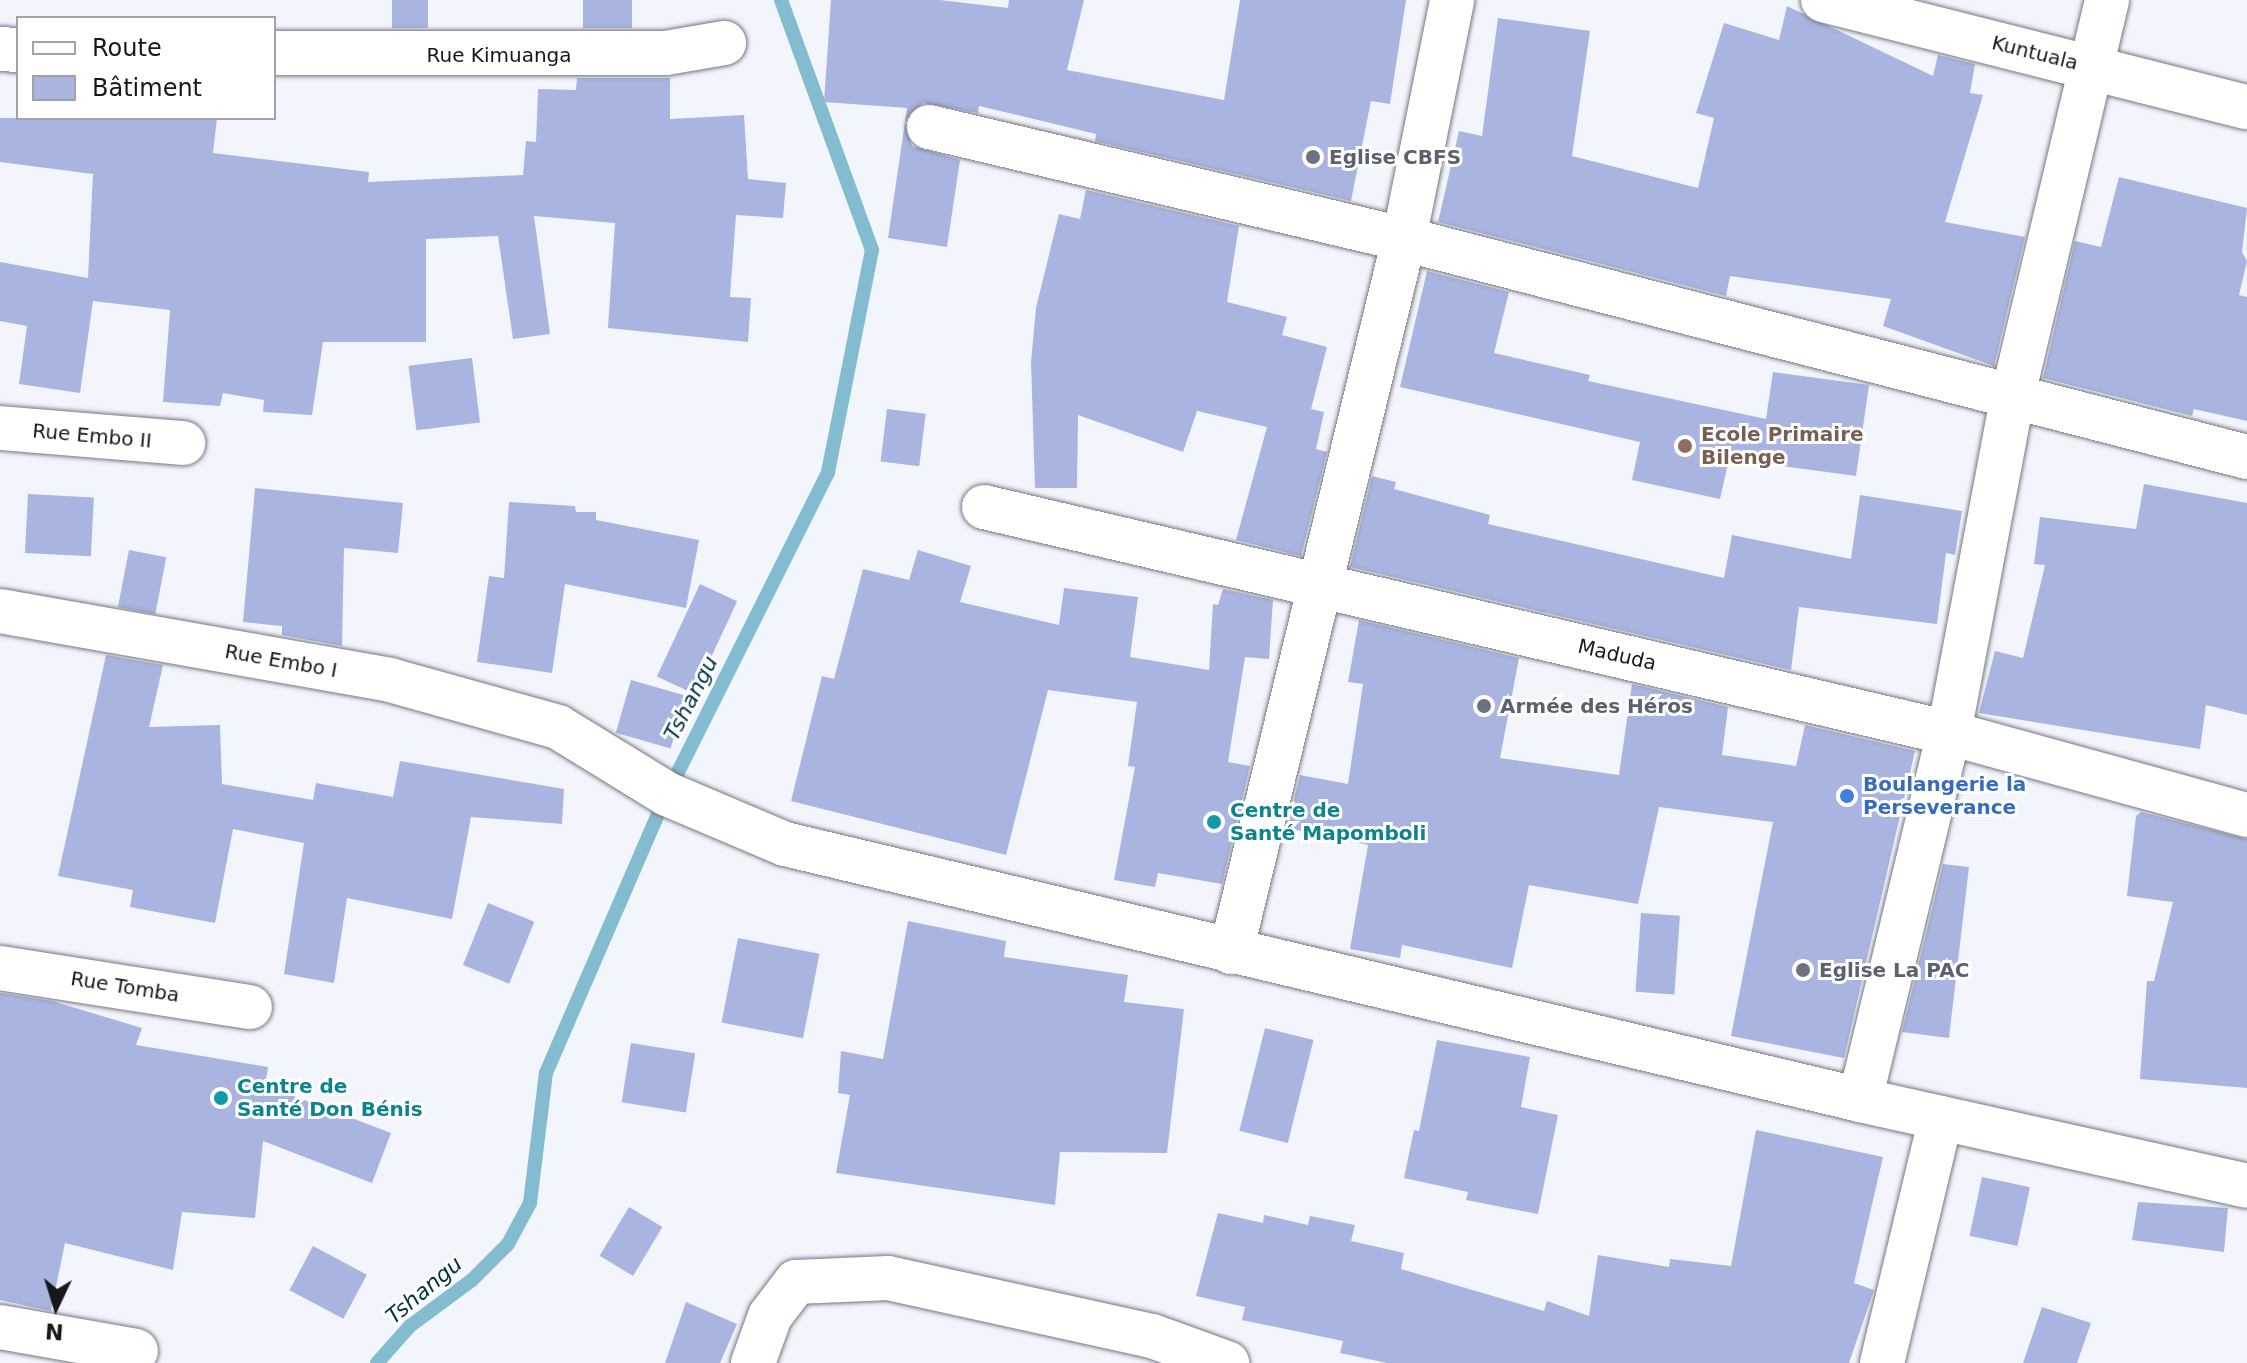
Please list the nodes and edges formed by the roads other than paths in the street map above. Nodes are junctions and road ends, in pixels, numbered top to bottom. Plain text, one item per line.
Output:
1 (1452, 0) edge
2 (1823, 0) edge
3 (2107, 0) edge
4 (724, 43) dead end
5 (276, 53) edge
6 (2090, 66) junction
7 (2247, 107) edge
8 (929, 127) dead end
9 (1404, 239) junction
10 (2013, 395) junction
11 (0, 428) edge
12 (183, 443) dead end
13 (2247, 457) edge
14 (984, 507) dead end
15 (1322, 585) junction
16 (0, 611) edge
17 (1949, 733) junction
18 (2247, 815) edge
19 (1231, 952) junction
20 (0, 968) edge
21 (250, 1007) dead end
22 (1860, 1100) junction
23 (1941, 1118) junction
24 (2247, 1186) edge
25 (0, 1327) edge
26 (1148, 1350) edge
27 (136, 1351) dead end
28 (753, 1363) edge
29 (1227, 1363) edge
30 (1882, 1363) edge

1 - 9 street
2 - 6 street, Kuntuala
3 - 6 street
4 - 5 street, Rue Kimuanga
6 - 7 street, Kuntuala
6 - 10 street
8 - 9 street
9 - 10 street
9 - 15 street
10 - 13 street
10 - 17 street
11 - 12 street, Rue Embo II
14 - 15 street, Maduda
15 - 17 street, Maduda
15 - 19 street
16 - 19 street, Rue Embo I
17 - 18 street, Maduda
17 - 22 street
19 - 22 street, Rue Embo I
20 - 21 street, Rue Tomba
22 - 23 street, Rue Embo I
23 - 24 street, Rue Embo I
23 - 30 street
25 - 27 street
26 - 28 street
26 - 29 street

